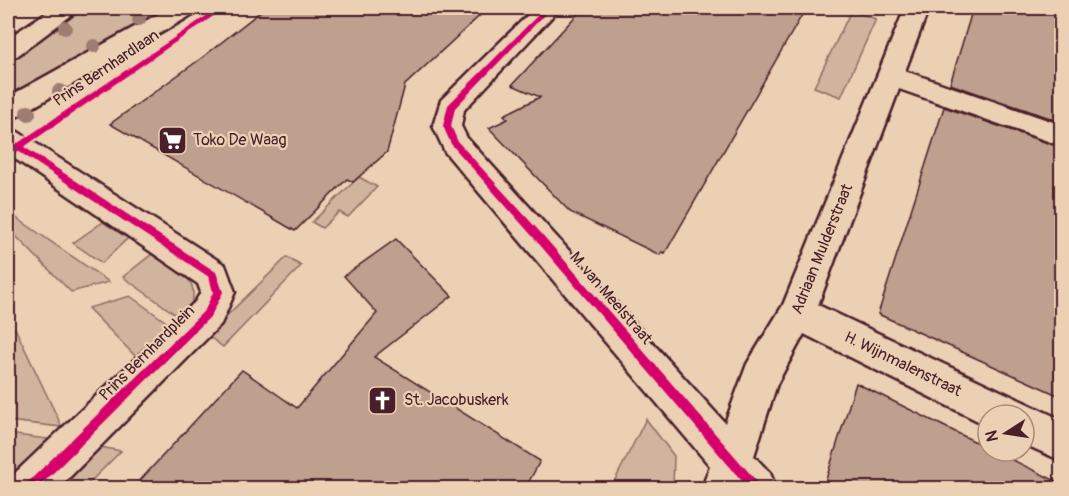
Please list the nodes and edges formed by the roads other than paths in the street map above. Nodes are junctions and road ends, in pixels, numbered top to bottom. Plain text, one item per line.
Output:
1 (69, 8) edge
2 (186, 8) edge
3 (548, 8) edge
4 (917, 8) edge
5 (8, 50) edge
6 (891, 76) junction
7 (8, 109) edge
8 (1062, 136) edge
9 (8, 140) edge
10 (797, 313) junction
11 (983, 403) edge
12 (1036, 429) edge
13 (1062, 441) edge
14 (737, 480) edge
15 (30, 489) edge

1 - 5 street
2 - 7 street, Prins Bernhardlaan
3 - 14 street, M. van Meelstraat
4 - 6 street, Adriaan Mulderstraat
6 - 8 street
6 - 10 street, Adriaan Mulderstraat
9 - 15 street, Prins Bernhardplein
10 - 11 street, H. Wijnmalenstraat
10 - 14 street, Adriaan Mulderstraat
12 - 13 street

